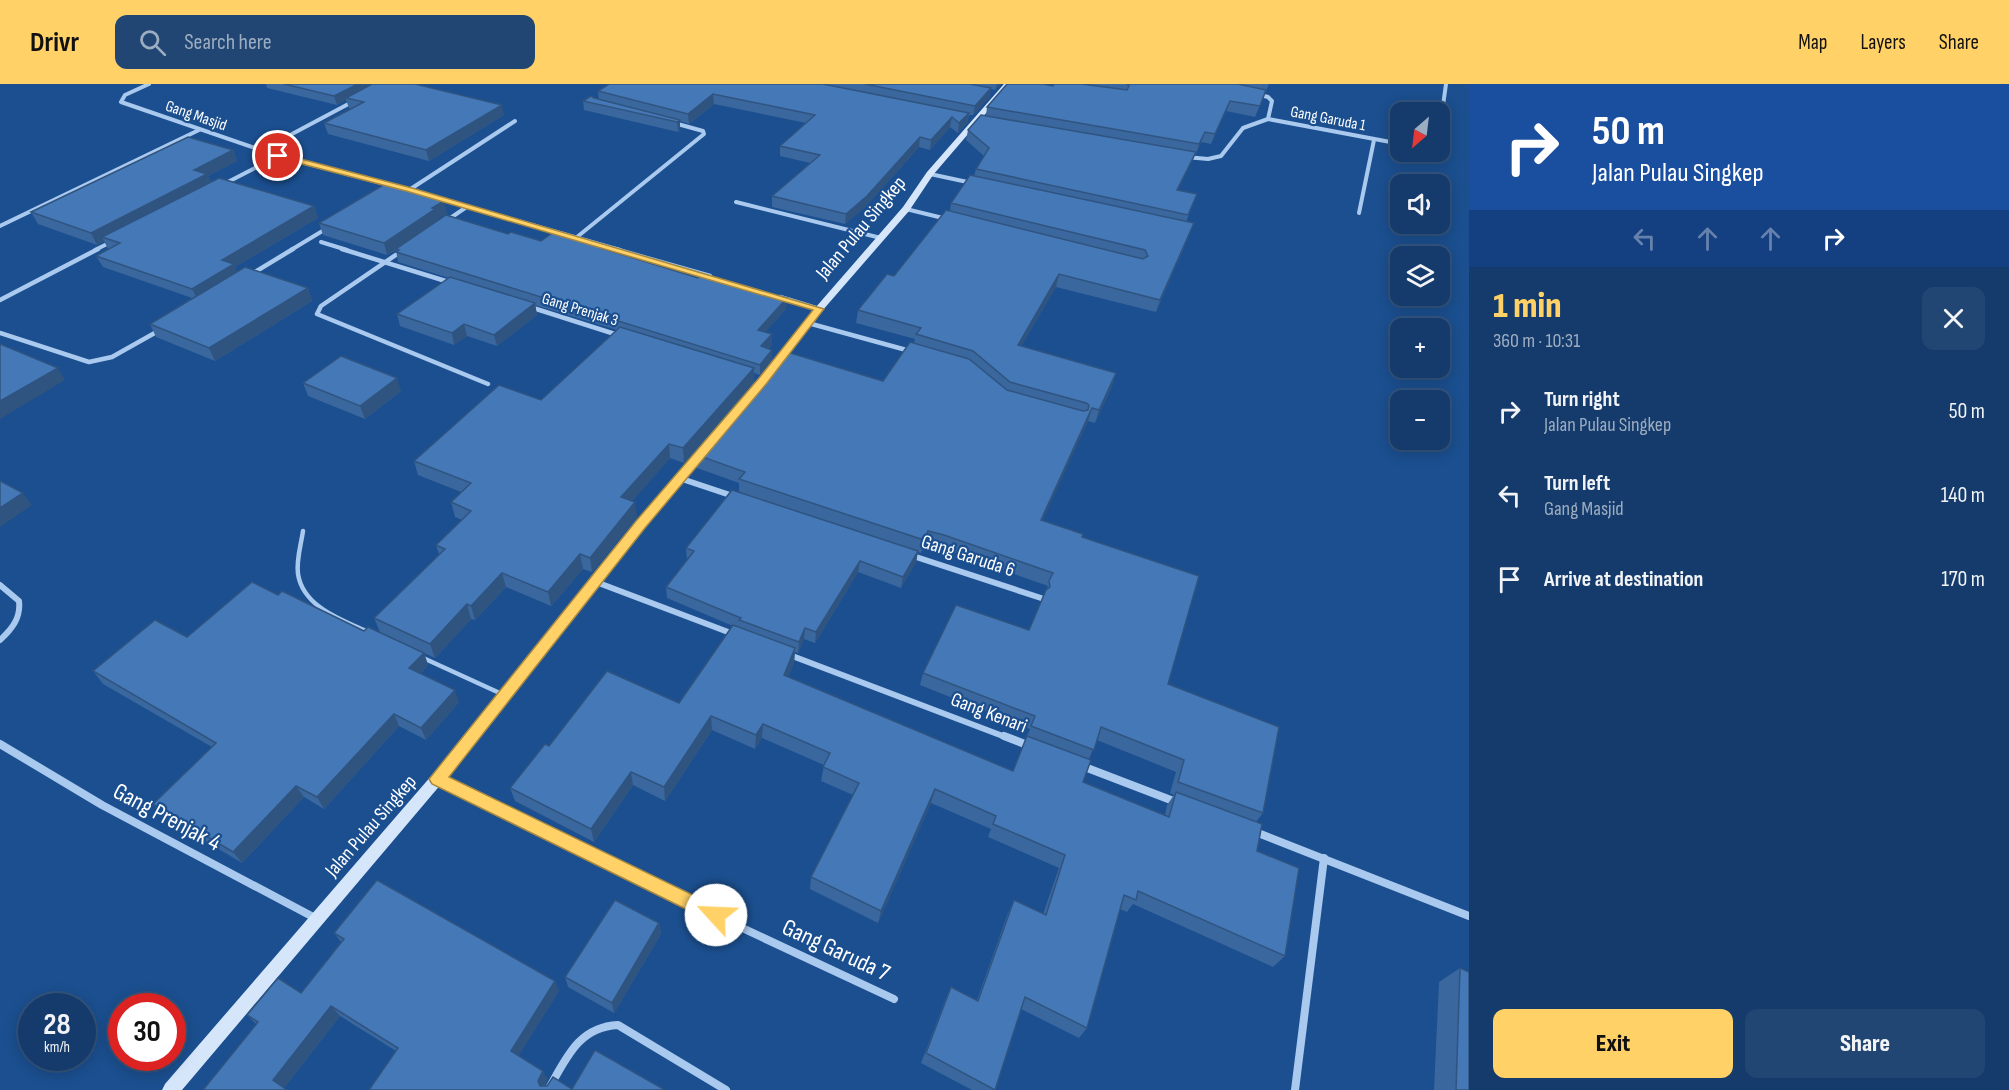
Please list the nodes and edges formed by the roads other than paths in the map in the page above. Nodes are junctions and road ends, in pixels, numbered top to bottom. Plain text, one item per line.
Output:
1 (149, 84) edge
2 (1008, 84) edge
3 (1446, 84) edge
4 (1253, 93) edge
5 (354, 100) edge
6 (1443, 102) edge
7 (1268, 119) junction
8 (515, 121) dead end
9 (671, 123) edge
10 (199, 130) junction
11 (1374, 140) junction
12 (1390, 142) edge
13 (262, 150) junction
14 (1177, 155) edge
15 (278, 156) junction
16 (930, 174) junction
17 (976, 184) edge
18 (396, 187) junction
19 (216, 188) edge
20 (409, 190) junction
21 (386, 192) edge
22 (736, 202) dead end
23 (468, 207) junction
24 (906, 209) junction
25 (1359, 213) dead end
26 (951, 220) edge
27 (337, 222) edge
28 (440, 225) edge
29 (0, 226) edge
30 (577, 237) junction
31 (881, 238) junction
32 (113, 241) edge
33 (321, 242) edge
34 (412, 243) edge
35 (385, 262) junction
36 (247, 277) edge
37 (720, 279) edge
38 (463, 286) edge
39 (775, 296) edge
40 (0, 300) edge
41 (518, 304) edge
42 (819, 309) junction
43 (808, 323) junction
44 (166, 327) edge
45 (0, 333) edge
46 (630, 339) edge
47 (922, 354) edge
48 (770, 372) edge
49 (488, 384) dead end
50 (717, 434) edge
51 (679, 478) junction
52 (747, 501) edge
53 (303, 531) dead end
54 (905, 553) edge
55 (596, 582) junction
56 (0, 585) edge
57 (1041, 598) edge
58 (377, 636) edge
59 (742, 637) edge
60 (0, 640) edge
61 (775, 650) edge
62 (420, 656) edge
63 (506, 696) junction
64 (0, 744) edge
65 (1033, 747) edge
66 (1078, 764) edge
67 (437, 779) junction
68 (1190, 807) edge
69 (1246, 828) edge
70 (1324, 858) junction
71 (1469, 916) edge
72 (317, 919) junction
73 (894, 999) dead end
74 (171, 1090) edge
75 (548, 1090) edge
76 (726, 1090) edge
77 (1295, 1090) edge

1 - 10 street, Gang Masjid
2 - 16 street, Jalan Pulau Singkep
3 - 6 street
4 - 7 street, Gang Garuda 1
5 - 13 street
7 - 11 street, Gang Garuda 1
7 - 14 street
8 - 20 street
9 - 30 street
10 - 13 street, Gang Masjid
10 - 29 street
11 - 12 street, Gang Garuda 1
11 - 25 street
13 - 15 street, Gang Masjid
15 - 18 street, Gang Masjid
15 - 19 street
16 - 17 street
16 - 24 street, Jalan Pulau Singkep
18 - 20 street, Gang Masjid
18 - 21 street
20 - 23 street, Gang Masjid
22 - 31 street
23 - 28 street
23 - 30 street, Gang Masjid
24 - 26 street
24 - 31 street, Jalan Pulau Singkep
27 - 36 street
30 - 37 street, Gang Masjid
31 - 42 street, Jalan Pulau Singkep
32 - 40 street
33 - 35 street
34 - 35 street
35 - 38 street
35 - 49 street
39 - 42 street
41 - 46 street, Gang Prenjak 3
42 - 43 street, Jalan Pulau Singkep
43 - 47 street
43 - 48 street, Jalan Pulau Singkep
44 - 45 street
50 - 51 street, Jalan Pulau Singkep
51 - 52 street
51 - 55 street, Jalan Pulau Singkep
53 - 58 lane
54 - 57 street, Gang Garuda 6
55 - 59 street
55 - 63 street, Jalan Pulau Singkep
56 - 60 street
61 - 65 street, Gang Kenari
62 - 63 lane
63 - 67 street, Jalan Pulau Singkep
64 - 72 street, Gang Prenjak 4
66 - 68 street
67 - 72 street, Jalan Pulau Singkep
67 - 73 street, Gang Garuda 7
69 - 70 street
70 - 71 street
70 - 77 street
72 - 74 street, Jalan Pulau Singkep
75 - 76 street

